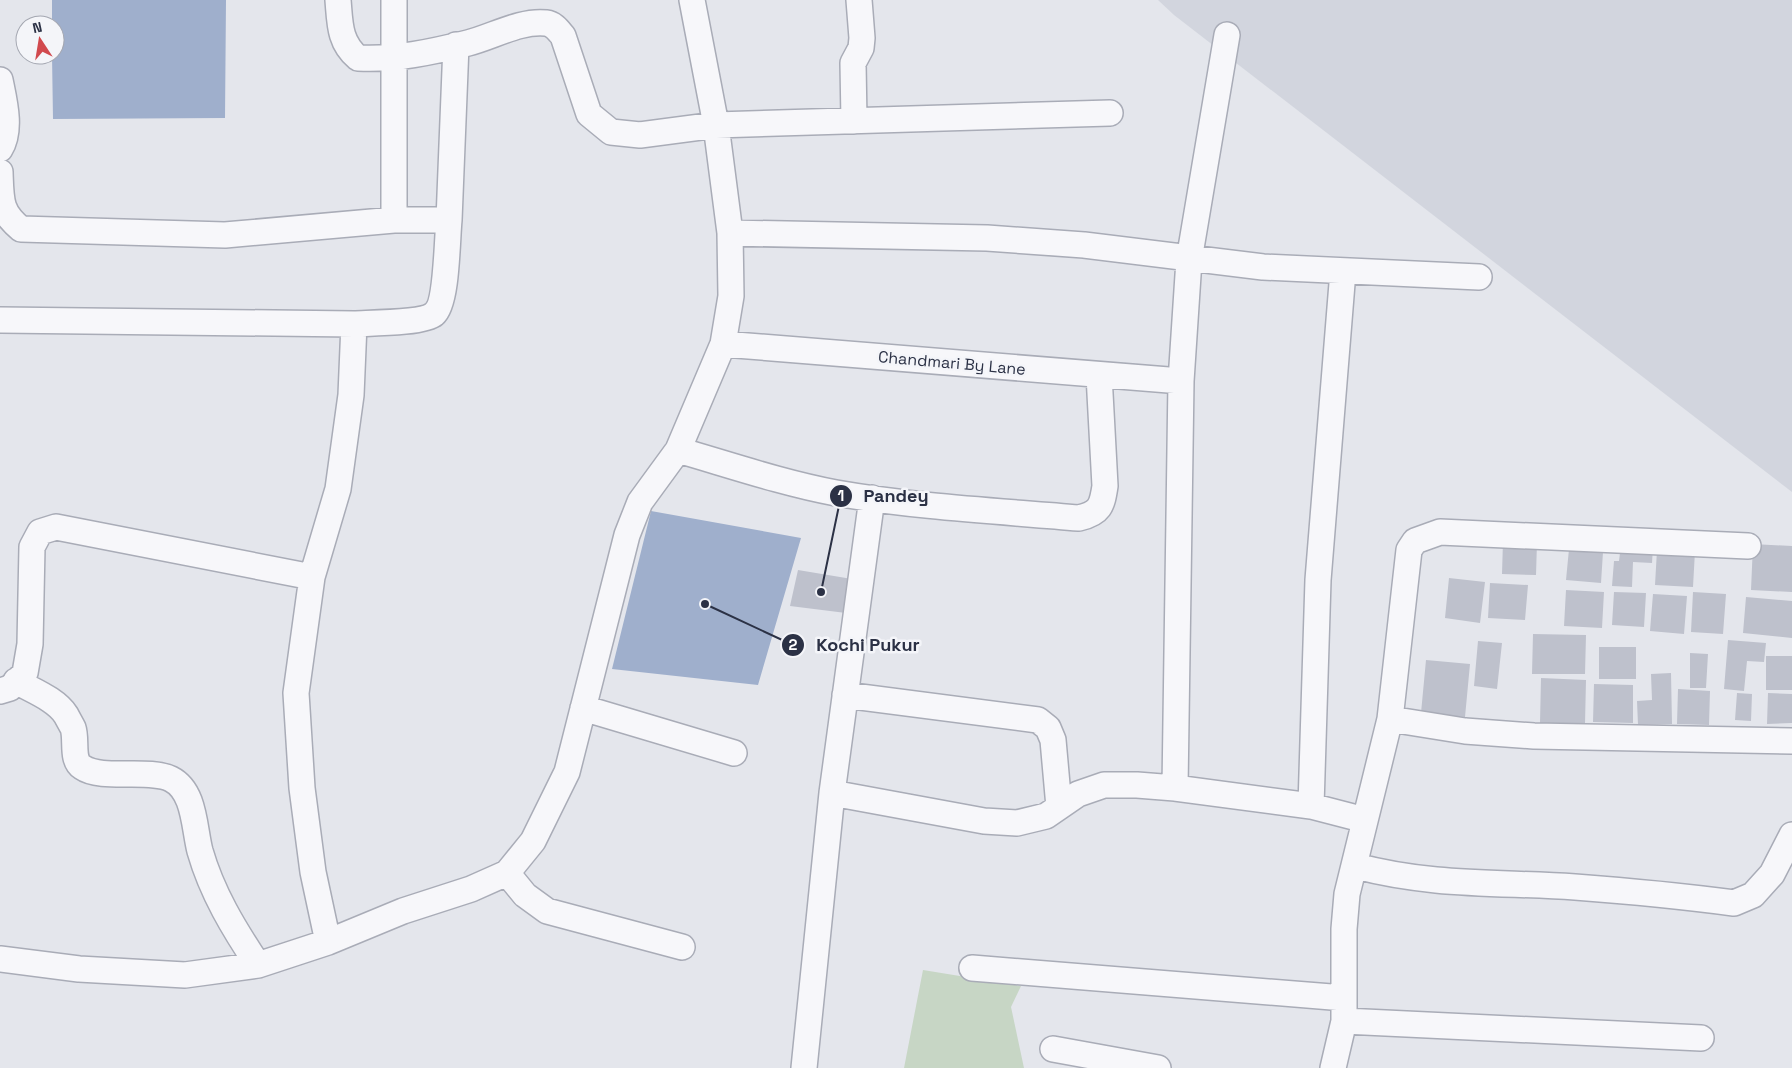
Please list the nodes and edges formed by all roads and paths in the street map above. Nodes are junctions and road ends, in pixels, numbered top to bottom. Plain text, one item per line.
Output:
1 (338, 0) edge
2 (394, 0) edge
3 (692, 0) edge
4 (859, 0) edge
5 (1227, 35) dead end
6 (456, 45) junction
7 (394, 58) junction
8 (0, 80) edge
9 (1110, 113) dead end
10 (854, 121) junction
11 (716, 125) junction
12 (0, 149) edge
13 (0, 172) edge
14 (394, 220) junction
15 (449, 220) junction
16 (730, 233) junction
17 (1189, 260) junction
18 (1343, 272) junction
19 (1479, 277) dead end
20 (0, 320) edge
21 (354, 324) junction
22 (723, 344) junction
23 (1099, 374) junction
24 (1181, 381) junction
25 (678, 450) junction
26 (872, 498) junction
27 (1748, 546) dead end
28 (312, 577) junction
29 (8, 686) edge
30 (845, 695) junction
31 (583, 708) junction
32 (1390, 719) junction
33 (1792, 741) edge
34 (734, 753) dead end
35 (1175, 788) junction
36 (832, 793) junction
37 (1311, 806) junction
38 (1059, 807) junction
39 (1364, 820) junction
40 (1792, 835) edge
41 (1356, 866) junction
42 (507, 872) junction
43 (328, 942) junction
44 (682, 947) dead end
45 (0, 959) edge
46 (258, 965) junction
47 (972, 968) dead end
48 (1344, 1010) junction
49 (1701, 1038) dead end
50 (1053, 1049) dead end
51 (804, 1068) edge
52 (1158, 1068) edge
53 (1333, 1068) edge

1 - 7 street
2 - 7 street
3 - 11 street
4 - 10 street
5 - 17 street
6 - 7 street
6 - 11 street
6 - 15 street
7 - 14 street
8 - 12 street
9 - 10 street
10 - 11 street
11 - 16 street
13 - 14 street
14 - 15 street
15 - 21 street
16 - 17 street
16 - 22 street
17 - 18 street
17 - 24 street
18 - 19 street
18 - 37 street
20 - 21 street
21 - 28 street
22 - 23 street, Chandmari By Lane
22 - 25 street
23 - 24 street, Chandmari By Lane
23 - 26 street
24 - 35 street
25 - 26 street
25 - 31 street
26 - 30 street
27 - 32 street
28 - 29 street
28 - 43 street
29 - 46 street
30 - 36 street
30 - 38 street
31 - 34 street
31 - 42 street
32 - 33 street
32 - 39 street
35 - 37 street
35 - 38 street
36 - 38 street
36 - 51 street
37 - 39 street
39 - 41 street
40 - 41 street
41 - 48 street
42 - 43 street
42 - 44 street
43 - 46 street
45 - 46 street
47 - 48 street
48 - 49 street
48 - 53 street
50 - 52 street

